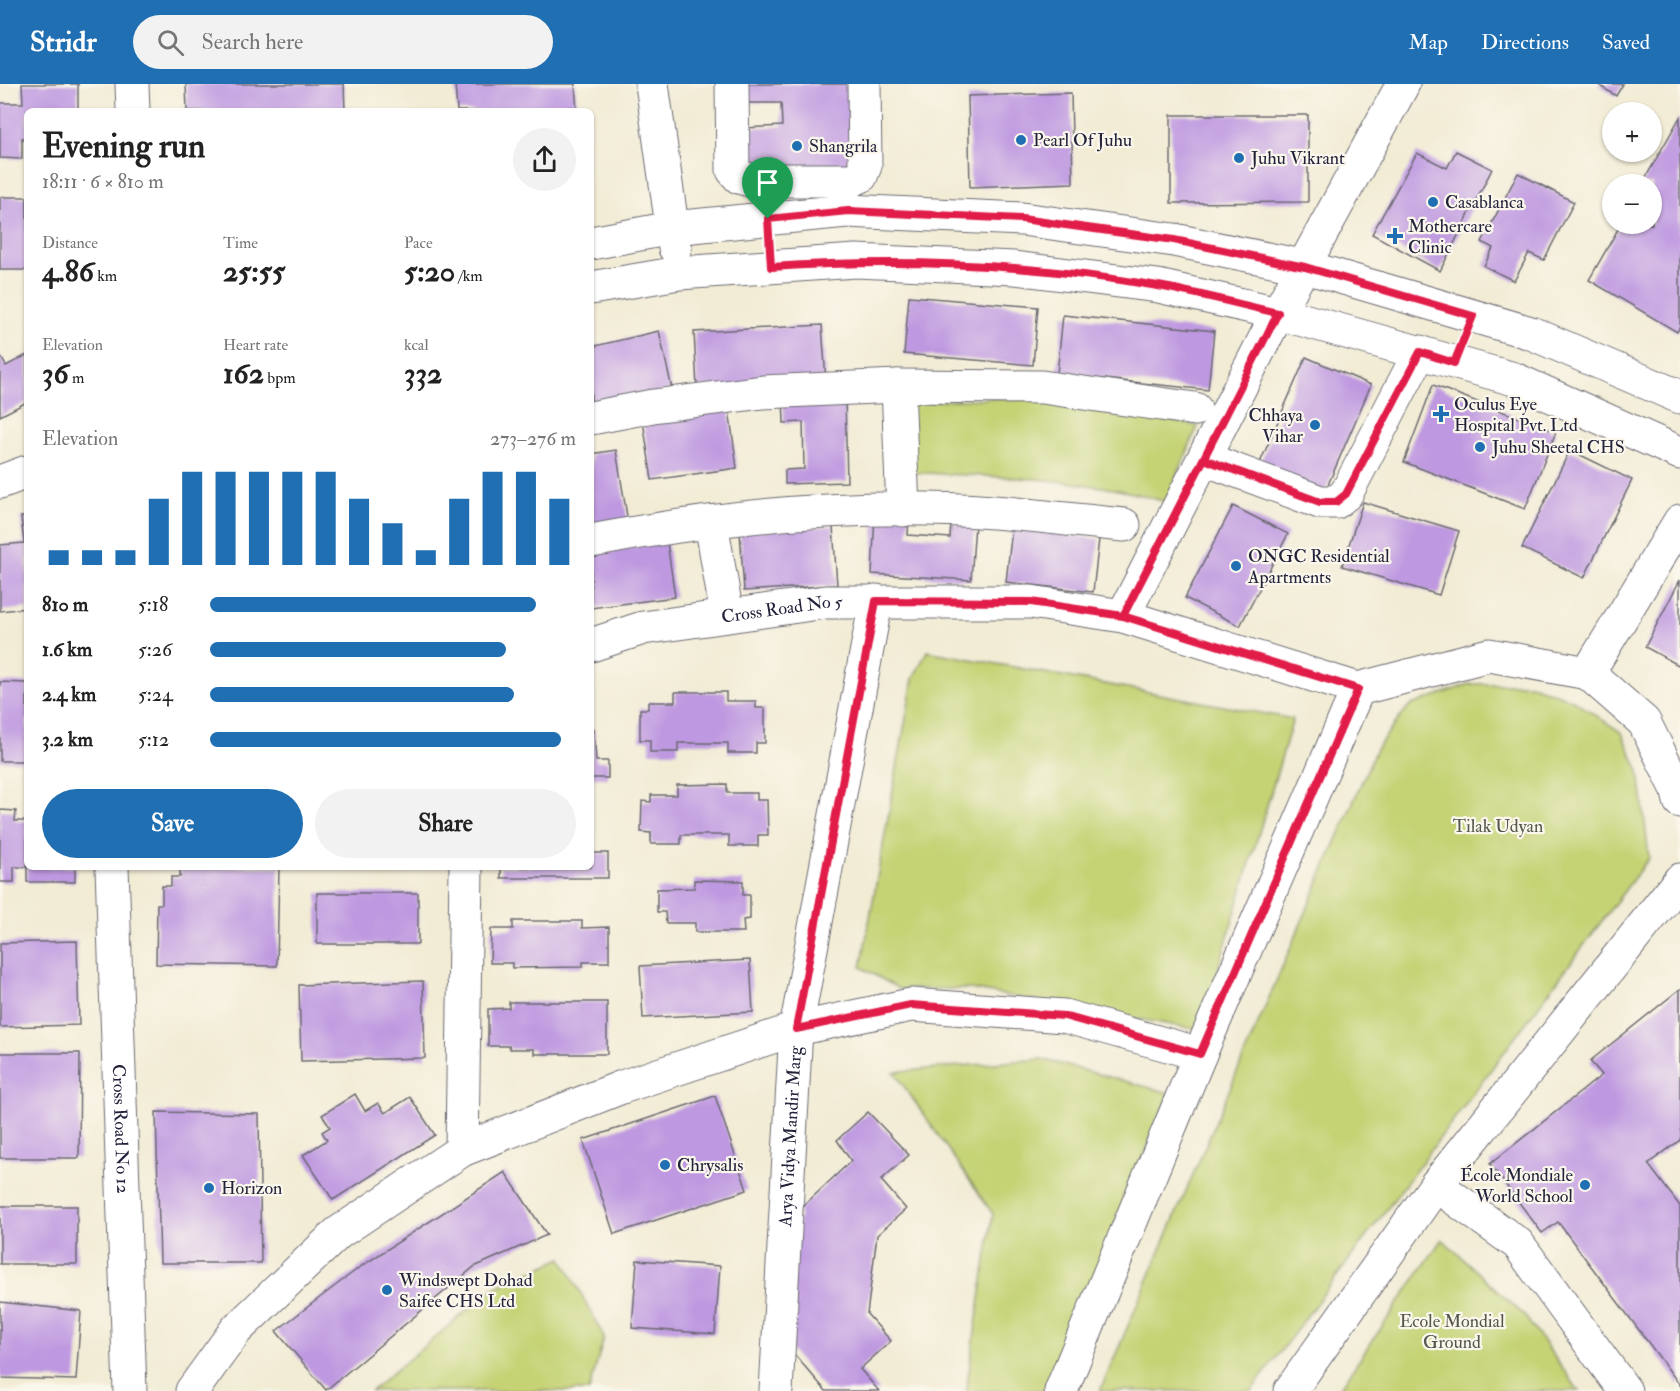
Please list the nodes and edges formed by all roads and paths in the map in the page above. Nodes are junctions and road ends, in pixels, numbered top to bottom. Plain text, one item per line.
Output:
1 (132, 84) edge
2 (652, 84) edge
3 (732, 84) edge
4 (864, 84) edge
5 (1404, 84) edge
6 (133, 108) edge
7 (766, 180) junction
8 (768, 219) junction
9 (672, 228) junction
10 (594, 242) edge
11 (771, 267) junction
12 (1305, 267) junction
13 (679, 273) junction
14 (594, 287) edge
15 (1278, 313) junction
16 (1473, 316) junction
17 (1356, 343) junction
18 (1268, 358) junction
19 (1592, 359) junction
20 (1415, 362) junction
21 (1454, 363) junction
22 (898, 386) junction
23 (1680, 397) edge
24 (1573, 405) junction
25 (594, 417) edge
26 (1222, 425) junction
27 (1680, 453) edge
28 (1213, 462) junction
29 (24, 473) edge
30 (0, 482) edge
31 (903, 510) junction
32 (1680, 520) edge
33 (711, 522) junction
34 (1124, 525) dead end
35 (594, 541) edge
36 (876, 601) junction
37 (727, 616) junction
38 (1123, 616) junction
39 (594, 644) edge
40 (1588, 673) junction
41 (1358, 689) junction
42 (1680, 801) edge
43 (112, 870) edge
44 (466, 870) edge
45 (1680, 880) edge
46 (796, 1029) junction
47 (1200, 1054) junction
48 (462, 1150) junction
49 (1436, 1185) junction
50 (130, 1391) edge
51 (192, 1391) edge
52 (776, 1391) edge
53 (1061, 1391) edge
54 (1290, 1391) edge
55 (1625, 1391) edge

1 - 6 street
2 - 9 street
3 - 7 street
4 - 7 street
5 - 12 street
7 - 8 street
8 - 9 street
8 - 11 street
8 - 12 street
9 - 10 street
9 - 13 street
11 - 13 street
11 - 15 street
12 - 15 street
12 - 16 street
13 - 14 street
15 - 17 street
15 - 18 street
16 - 19 street
16 - 21 street
17 - 18 street
17 - 20 street
18 - 26 street
19 - 23 street
19 - 24 street
20 - 21 street
20 - 28 street
21 - 24 street
22 - 25 street
22 - 26 street
22 - 31 street
24 - 27 street
26 - 28 street
28 - 38 street
29 - 30 street
31 - 33 street
31 - 34 street
32 - 40 street
33 - 35 street
33 - 37 street
36 - 37 street, Cross Road No 5
36 - 38 street, Cross Road No 5
36 - 46 street, Arya Vidya Mandir Marg
37 - 39 street, Cross Road No 5
38 - 41 street, Cross Road No 5
40 - 41 street
40 - 42 street
41 - 47 street
43 - 50 street, Cross Road No 12
44 - 48 street
45 - 49 street
46 - 47 street
46 - 48 street
46 - 52 street, Arya Vidya Mandir Marg
47 - 53 street
48 - 51 street
49 - 54 street
49 - 55 street

